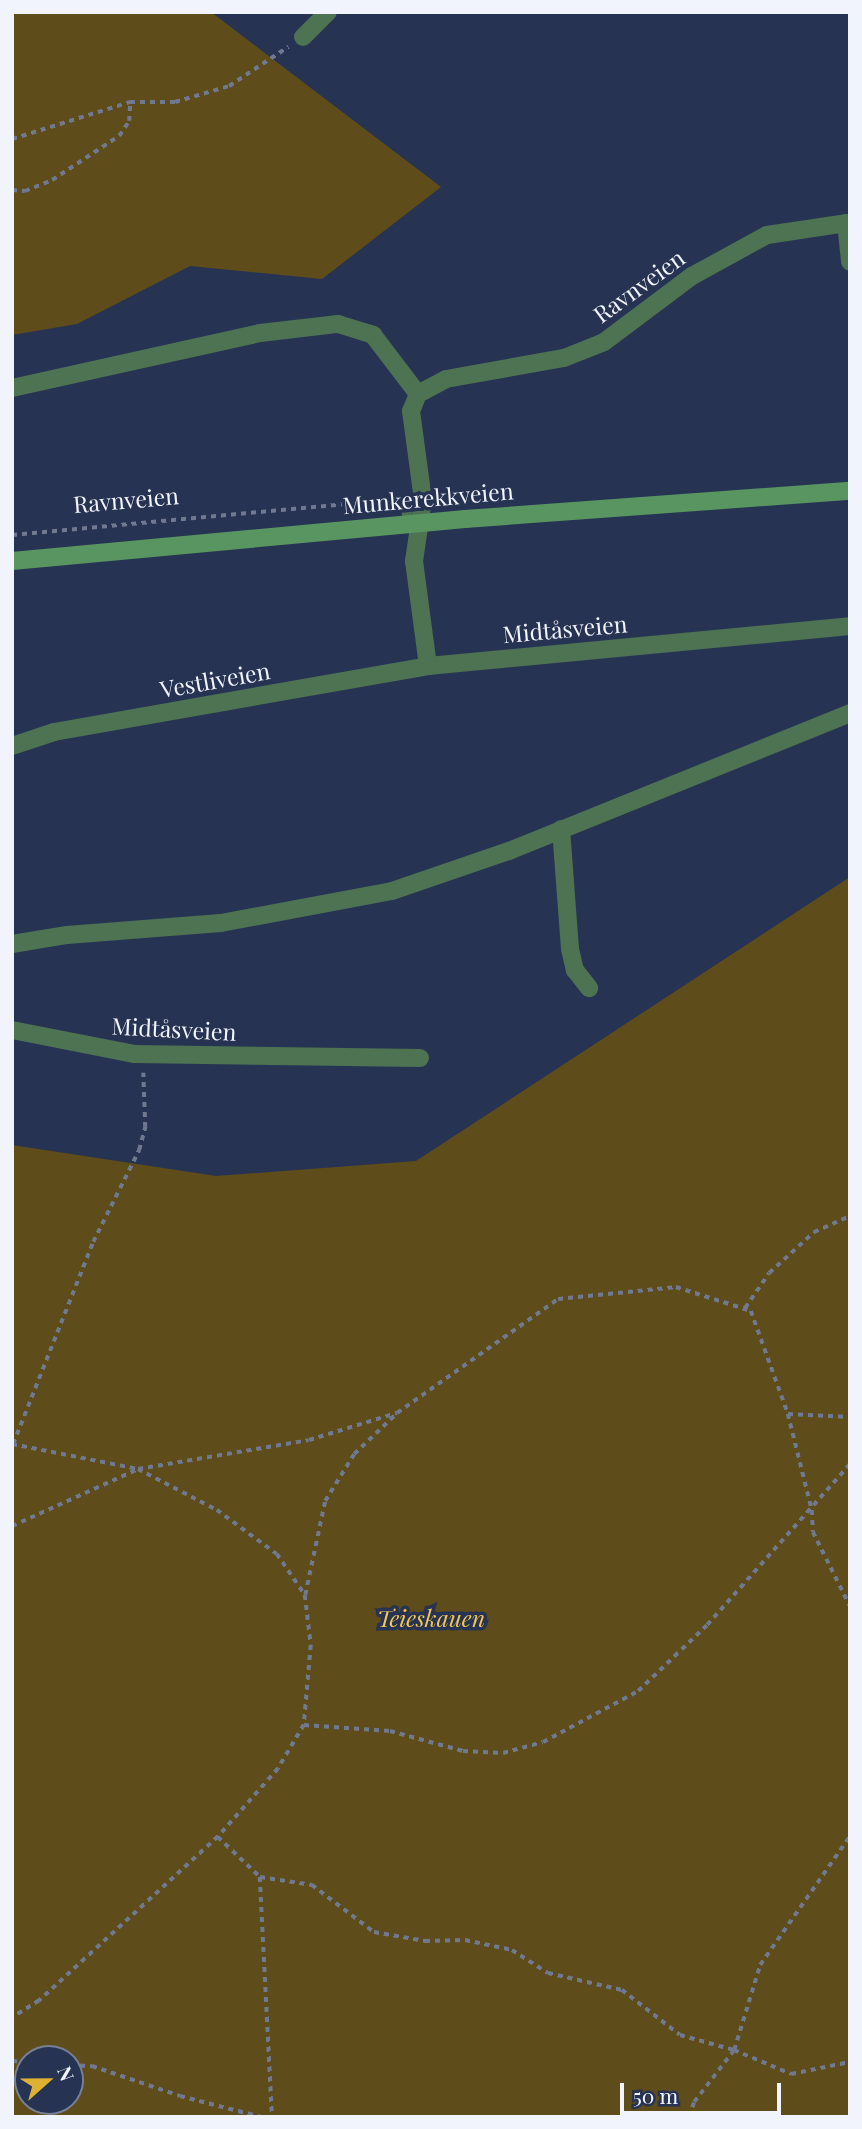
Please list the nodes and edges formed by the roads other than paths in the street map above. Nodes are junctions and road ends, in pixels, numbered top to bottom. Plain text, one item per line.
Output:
1 (328, 12) edge
2 (303, 37) road end
3 (848, 223) edge
4 (850, 262) edge
5 (12, 387) edge
6 (418, 394) junction
7 (850, 491) edge
8 (405, 499) road end
9 (414, 524) junction
10 (12, 561) edge
11 (850, 626) edge
12 (428, 666) junction
13 (850, 713) edge
14 (12, 746) edge
15 (562, 829) junction
16 (12, 944) edge
17 (589, 988) dead end
18 (12, 1030) edge
19 (420, 1058) dead end

1 - 2 street
3 - 4 street, Ravnveien
3 - 6 street, Ravnveien
5 - 6 street
6 - 9 street
7 - 9 main road, Munkerekkveien
8 - 9 lane
9 - 10 main road, Munkerekkveien
9 - 12 street
11 - 12 street, Midtåsveien
12 - 14 street, Vestliveien
13 - 15 street
15 - 16 street
15 - 17 street
18 - 19 street, Midtåsveien

